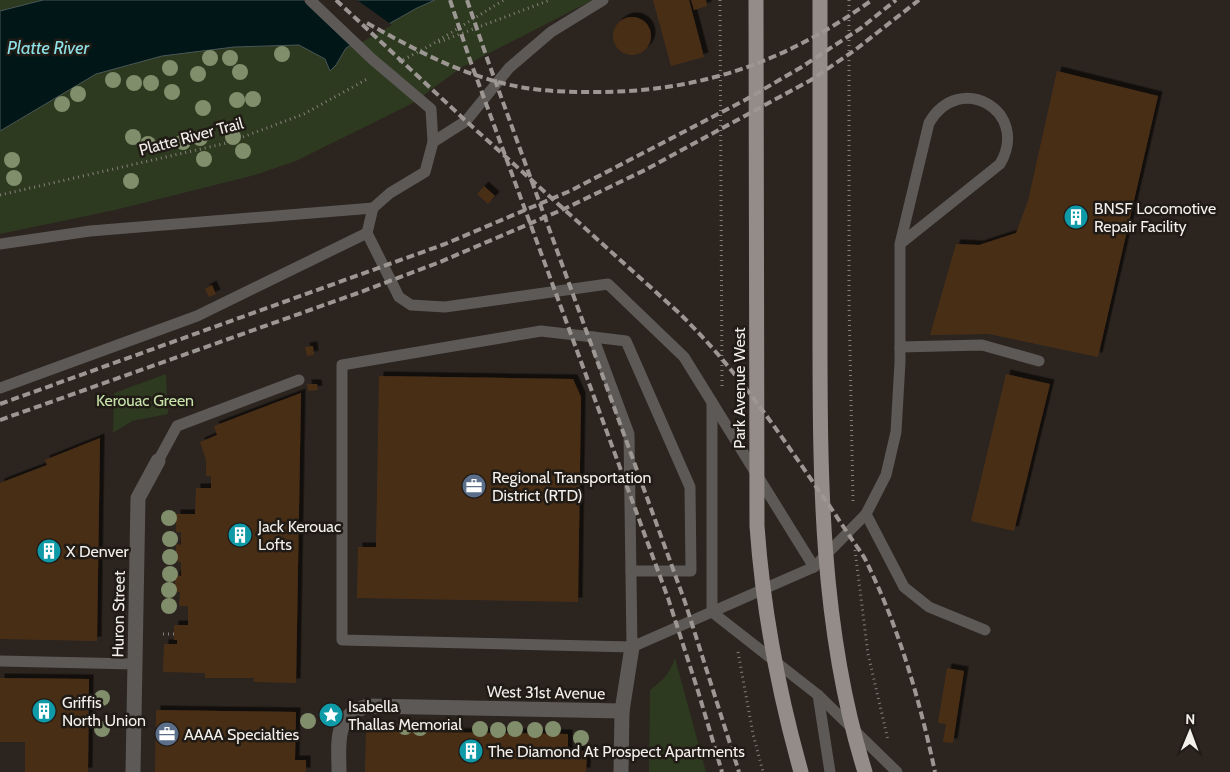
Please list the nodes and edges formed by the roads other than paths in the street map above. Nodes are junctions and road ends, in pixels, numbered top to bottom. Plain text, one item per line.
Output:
1 (310, 0) edge
2 (603, 0) edge
3 (756, 0) edge
4 (820, 0) edge
5 (433, 142) junction
6 (373, 208) junction
7 (367, 233) junction
8 (0, 244) edge
9 (900, 244) junction
10 (593, 337) junction
11 (900, 347) junction
12 (1038, 361) dead end
13 (299, 380) dead end
14 (0, 388) edge
15 (712, 402) junction
16 (158, 461) joint
17 (866, 514) junction
18 (814, 567) junction
19 (631, 571) junction
20 (712, 612) junction
21 (985, 630) dead end
22 (632, 647) junction
23 (0, 662) edge
24 (135, 664) junction
25 (818, 695) junction
26 (622, 711) junction
27 (133, 772) edge
28 (339, 772) edge
29 (621, 772) edge
30 (801, 772) edge
31 (830, 772) edge
32 (865, 772) edge
33 (897, 772) edge

1 - 5 lane
2 - 5 lane
3 - 30 main road, Park Avenue West
4 - 32 main road
5 - 6 lane
6 - 7 lane
6 - 8 lane
7 - 14 lane
7 - 15 lane
9 - 9 lane
9 - 11 lane
10 - 19 lane
10 - 19 lane
10 - 22 lane
11 - 12 lane
11 - 17 lane
13 - 16 lane
15 - 18 lane
15 - 20 lane
16 - 24 street, Huron Street
17 - 18 lane
17 - 21 lane
18 - 20 lane
19 - 22 lane
20 - 22 lane
20 - 25 lane
22 - 26 street
23 - 24 lane
24 - 27 street, Huron Street
25 - 31 lane
25 - 33 lane
26 - 28 street, West 31st Avenue
26 - 29 street

